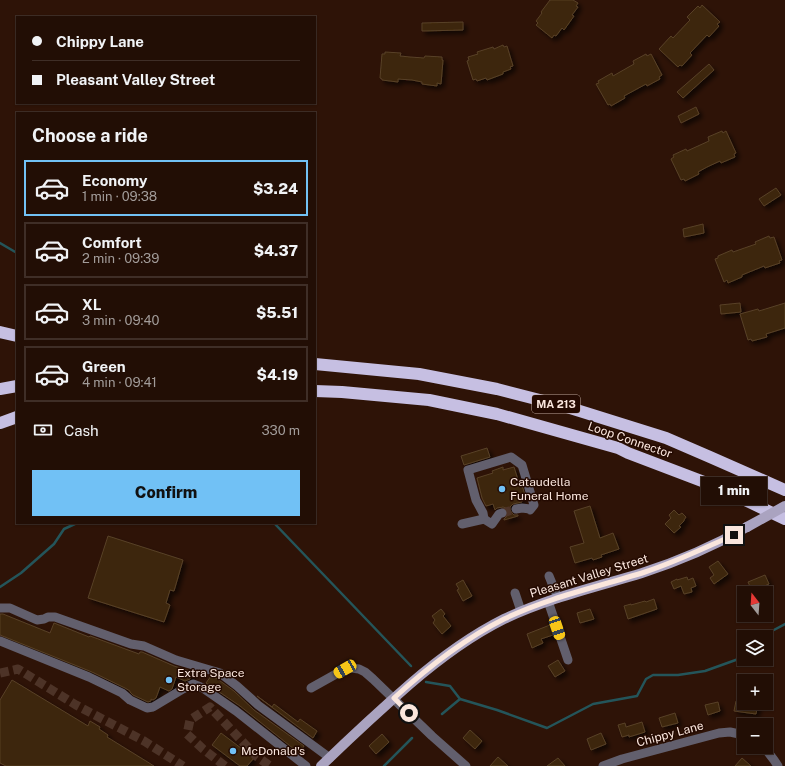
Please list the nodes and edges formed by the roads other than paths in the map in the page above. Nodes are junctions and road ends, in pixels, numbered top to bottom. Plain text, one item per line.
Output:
1 (0, 332) edge
2 (16, 336) edge
3 (316, 364) edge
4 (16, 386) edge
5 (0, 389) edge
6 (316, 390) edge
7 (16, 413) edge
8 (0, 416) edge
9 (16, 417) edge
10 (0, 423) edge
11 (785, 490) edge
12 (785, 506) edge
13 (516, 509) tunnel mouth
14 (502, 514) tunnel mouth
15 (785, 519) edge
16 (488, 521) junction
17 (462, 524) dead end
18 (549, 576) dead end
19 (515, 593) dead end
20 (558, 598) junction
21 (548, 601) junction
22 (0, 608) edge
23 (521, 611) junction
24 (0, 641) edge
25 (568, 660) dead end
26 (312, 688) dead end
27 (394, 698) junction
28 (737, 734) edge
29 (769, 754) edge
30 (330, 758) junction
31 (306, 766) edge
32 (321, 766) edge
33 (466, 766) edge
34 (603, 766) edge
35 (778, 766) edge

1 - 2 highway
3 - 11 highway, Loop Connector / MA 213
4 - 5 highway
6 - 15 highway, Loop Connector / MA 213
7 - 8 highway
9 - 10 highway
12 - 20 main road, Pleasant Valley Street, bridge
13 - 16 street
14 - 16 street
16 - 17 street
18 - 20 street
19 - 23 street
20 - 21 main road, Pleasant Valley Street
21 - 23 main road, Pleasant Valley Street
21 - 25 street
22 - 30 street
23 - 27 main road, Pleasant Valley Street
24 - 31 street
26 - 27 street
27 - 30 main road, Pleasant Valley Street
27 - 33 street
28 - 34 street, Chippy Lane
29 - 35 street
30 - 32 main road, Pleasant Valley Street

